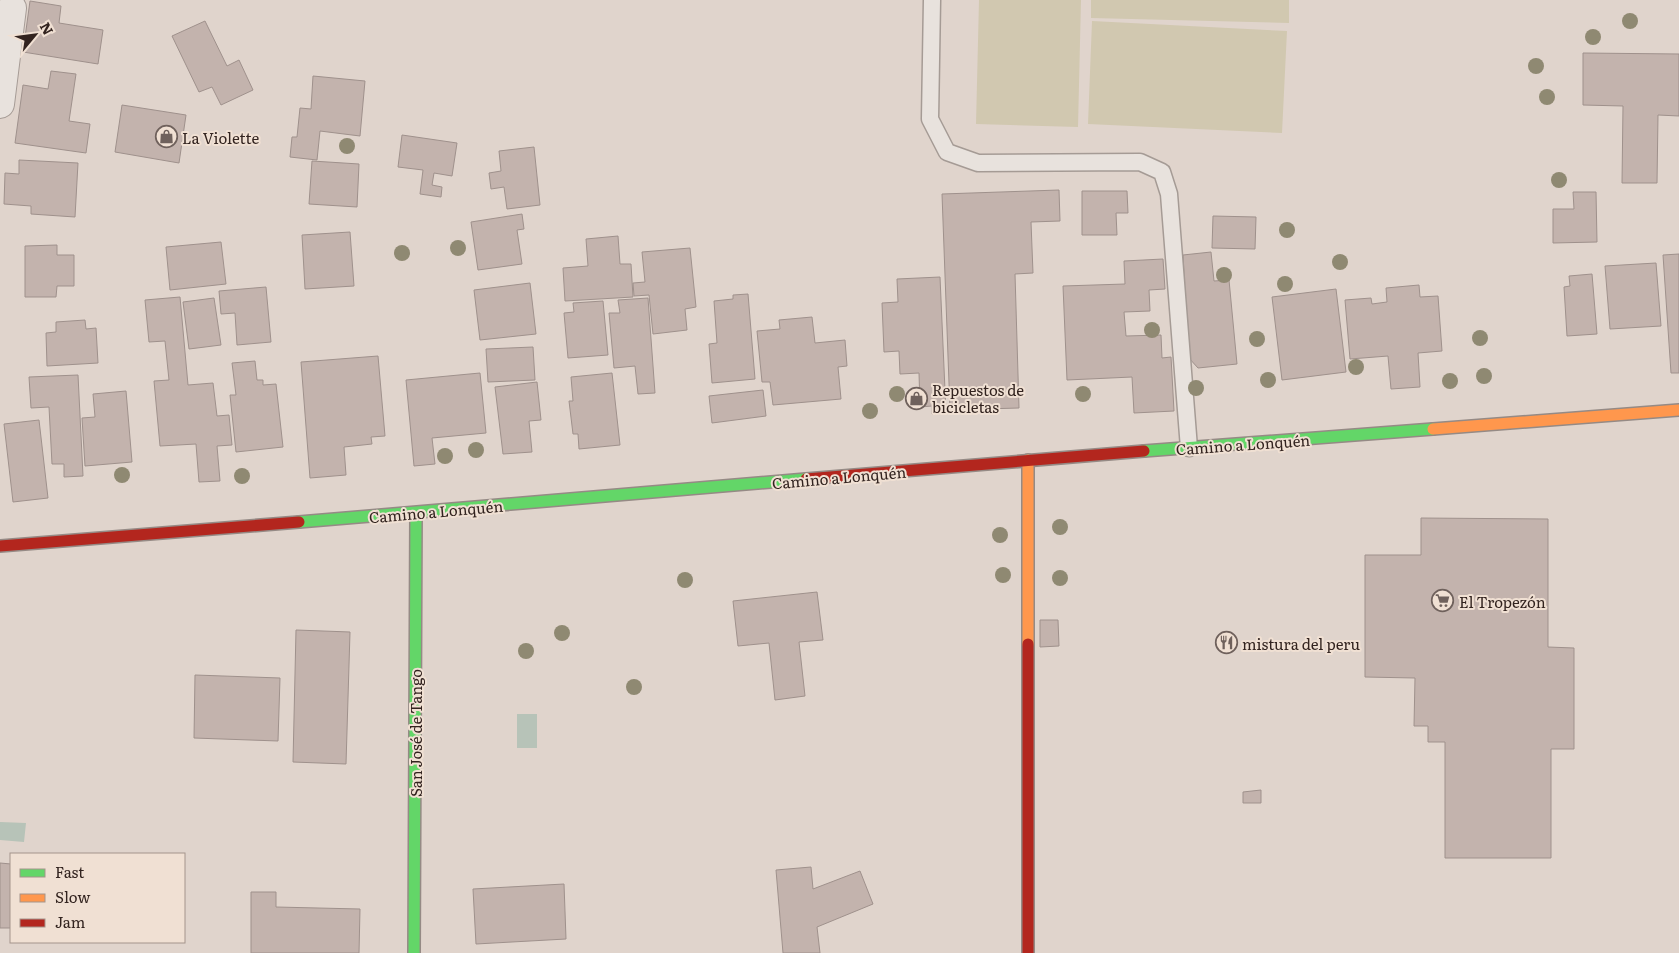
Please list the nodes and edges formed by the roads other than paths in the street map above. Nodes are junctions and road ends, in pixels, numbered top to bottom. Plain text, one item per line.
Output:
1 (932, 0) edge
2 (12, 8) dead end
3 (1, 90) edge
4 (1679, 410) edge
5 (1189, 448) junction
6 (1028, 460) junction
7 (416, 513) junction
8 (0, 546) edge
9 (414, 953) edge
10 (1028, 953) edge

1 - 5 lane
2 - 3 street
4 - 5 main road, Camino a Lonquén
5 - 6 main road, Camino a Lonquén
6 - 7 main road, Camino a Lonquén
6 - 10 main road
7 - 8 main road, Camino a Lonquén
7 - 9 main road, San José de Tango

